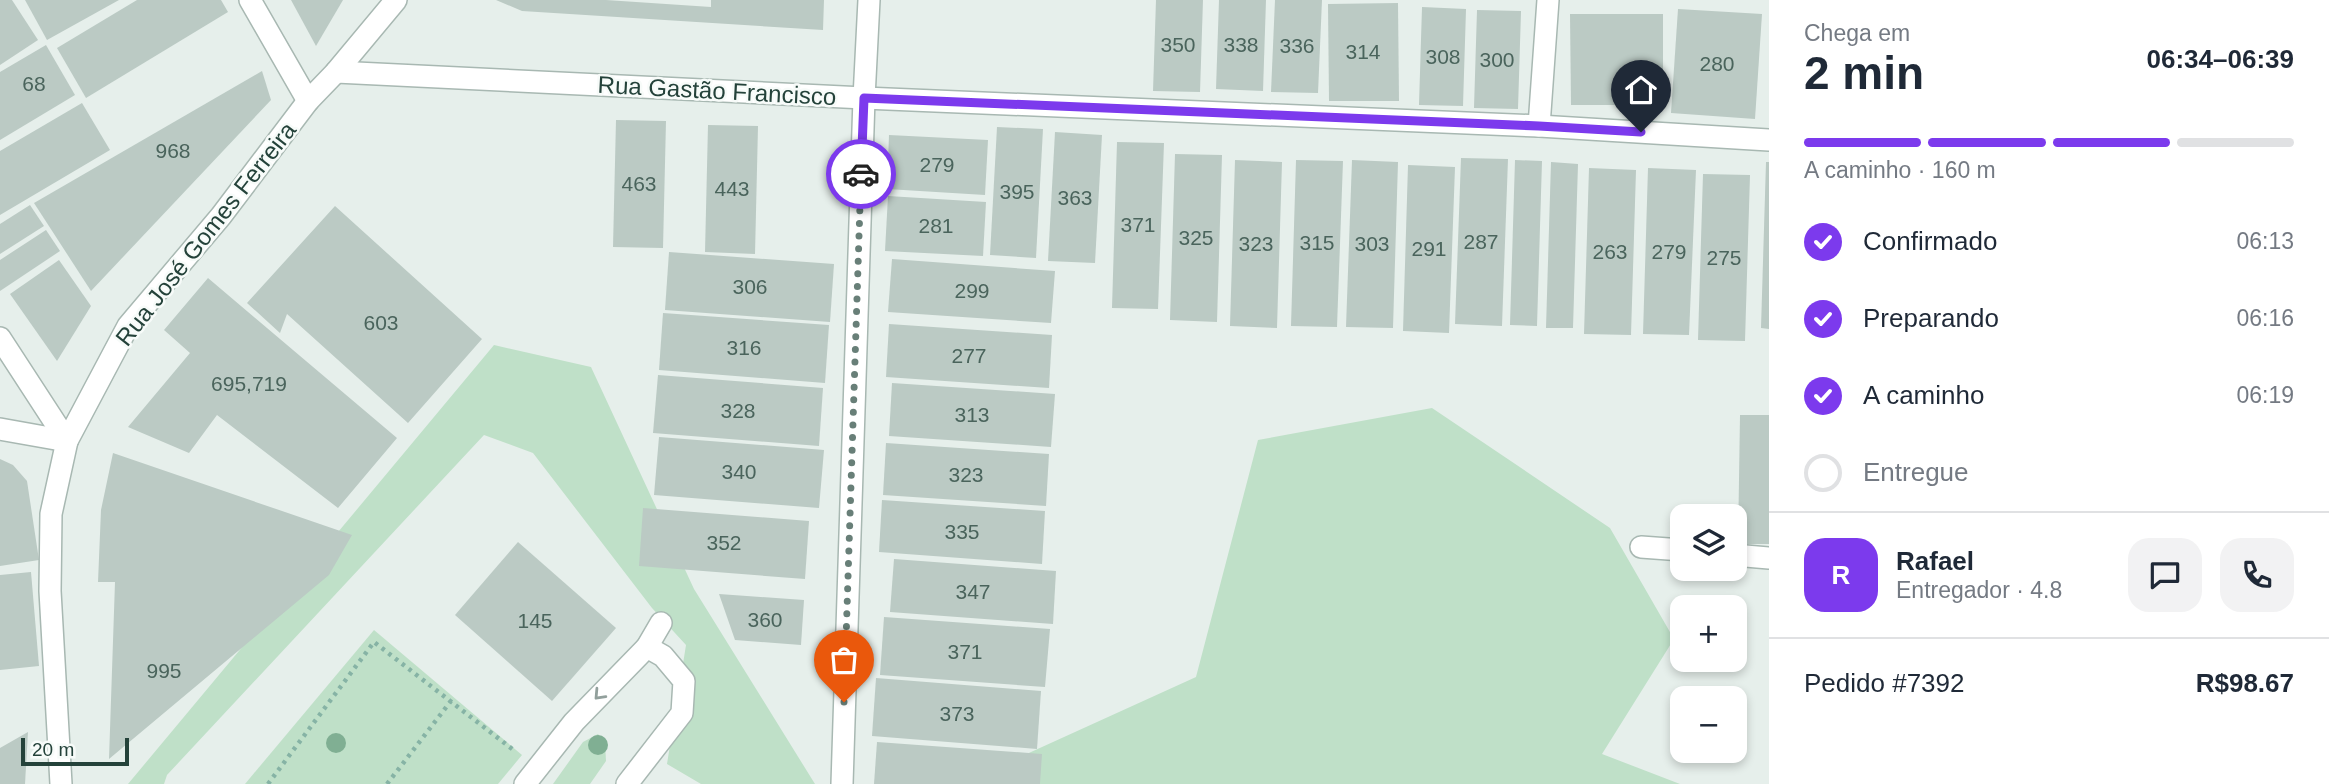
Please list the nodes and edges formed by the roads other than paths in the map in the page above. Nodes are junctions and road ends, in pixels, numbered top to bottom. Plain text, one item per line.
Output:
1 (250, 0) edge
2 (396, 0) edge
3 (869, 0) edge
4 (1548, 0) edge
5 (336, 72) junction
6 (864, 98) junction
7 (308, 101) junction
8 (1539, 126) junction
9 (1769, 140) edge
10 (0, 338) edge
11 (0, 429) edge
12 (67, 441) junction
13 (1641, 547) dead end
14 (1670, 549) edge
15 (1747, 556) edge
16 (1769, 558) edge
17 (660, 623) dead end
18 (647, 647) junction
19 (61, 784) edge
20 (525, 784) edge
21 (627, 784) edge
22 (842, 784) edge

1 - 7 street
2 - 5 street, Rua José Gomes Ferreira
3 - 6 street
4 - 8 street
5 - 6 street, Rua Gastão Francisco
5 - 7 street, Rua José Gomes Ferreira
6 - 8 street, Rua Gastão Francisco
6 - 22 street
7 - 12 street, Rua José Gomes Ferreira
8 - 9 street, Rua Gastão Francisco
10 - 12 street
11 - 12 street
12 - 19 street, Rua José Gomes Ferreira
13 - 14 street
15 - 16 street
17 - 18 street
18 -> 20 street
18 - 21 street

